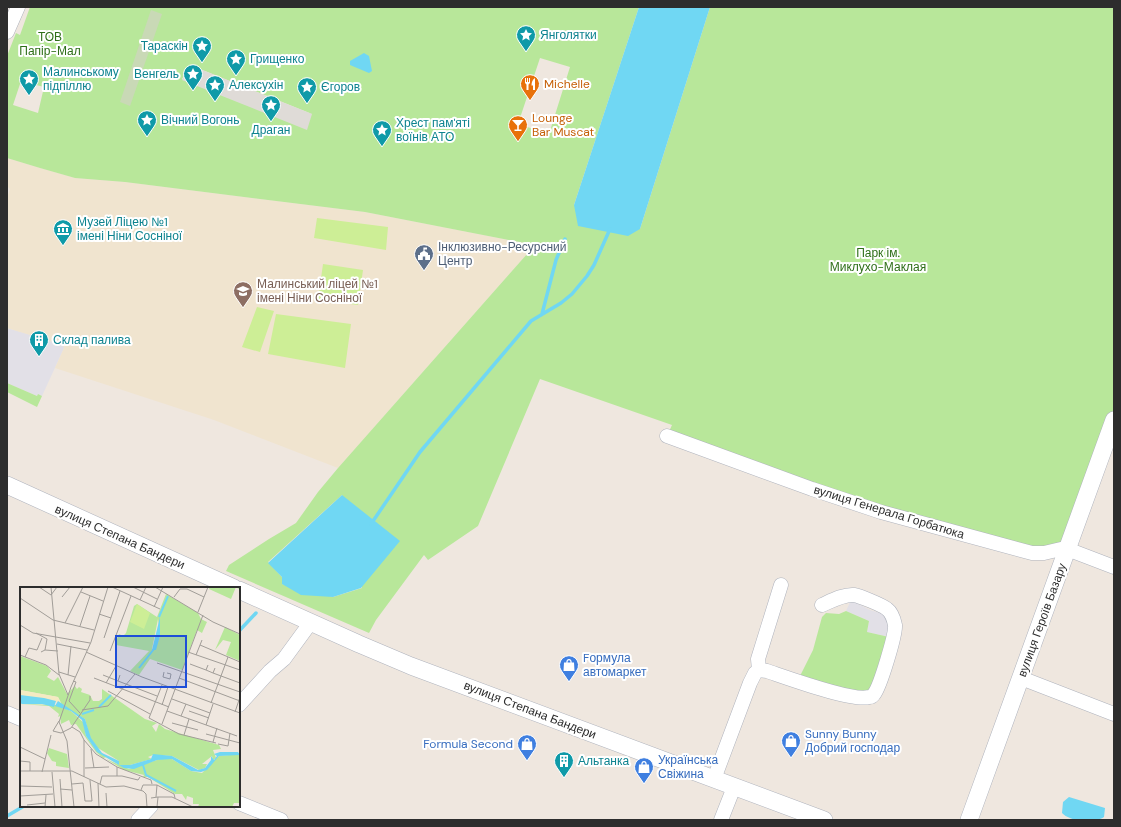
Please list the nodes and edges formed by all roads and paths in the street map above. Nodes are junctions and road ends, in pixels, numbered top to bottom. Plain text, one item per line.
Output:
1 (18, 7) edge
2 (7, 32) edge
3 (1114, 420) edge
4 (667, 436) dead end
5 (7, 485) edge
6 (1067, 549) junction
7 (1114, 567) edge
8 (781, 585) dead end
9 (232, 587) edge
10 (240, 590) edge
11 (822, 605) dead end
12 (312, 622) junction
13 (759, 670) junction
14 (1021, 678) junction
15 (240, 704) edge
16 (7, 714) edge
17 (1114, 714) edge
18 (20, 719) edge
19 (714, 779) junction
20 (734, 787) junction
21 (240, 803) edge
22 (150, 807) edge
23 (138, 820) edge
24 (281, 820) edge
25 (721, 820) edge
26 (824, 820) edge
27 (969, 820) edge

1 - 2 street
3 - 6 street, вулиця Героїв Базару
4 - 6 street, вулиця Генерала Горбатюка
5 - 9 street, вулиця Степана Бандери
6 - 7 street
6 - 14 street, вулиця Героїв Базару
8 - 13 street
10 - 12 street, вулиця Степана Бандери
11 - 13 street
12 - 15 street
12 - 19 street, вулиця Степана Бандери
13 - 19 street
14 - 17 street
14 - 27 street, вулиця Героїв Базару
16 - 18 street
19 - 20 street, вулиця Степана Бандери
20 - 25 street
20 - 26 street, вулиця Степана Бандери
21 - 24 street
22 - 23 street

